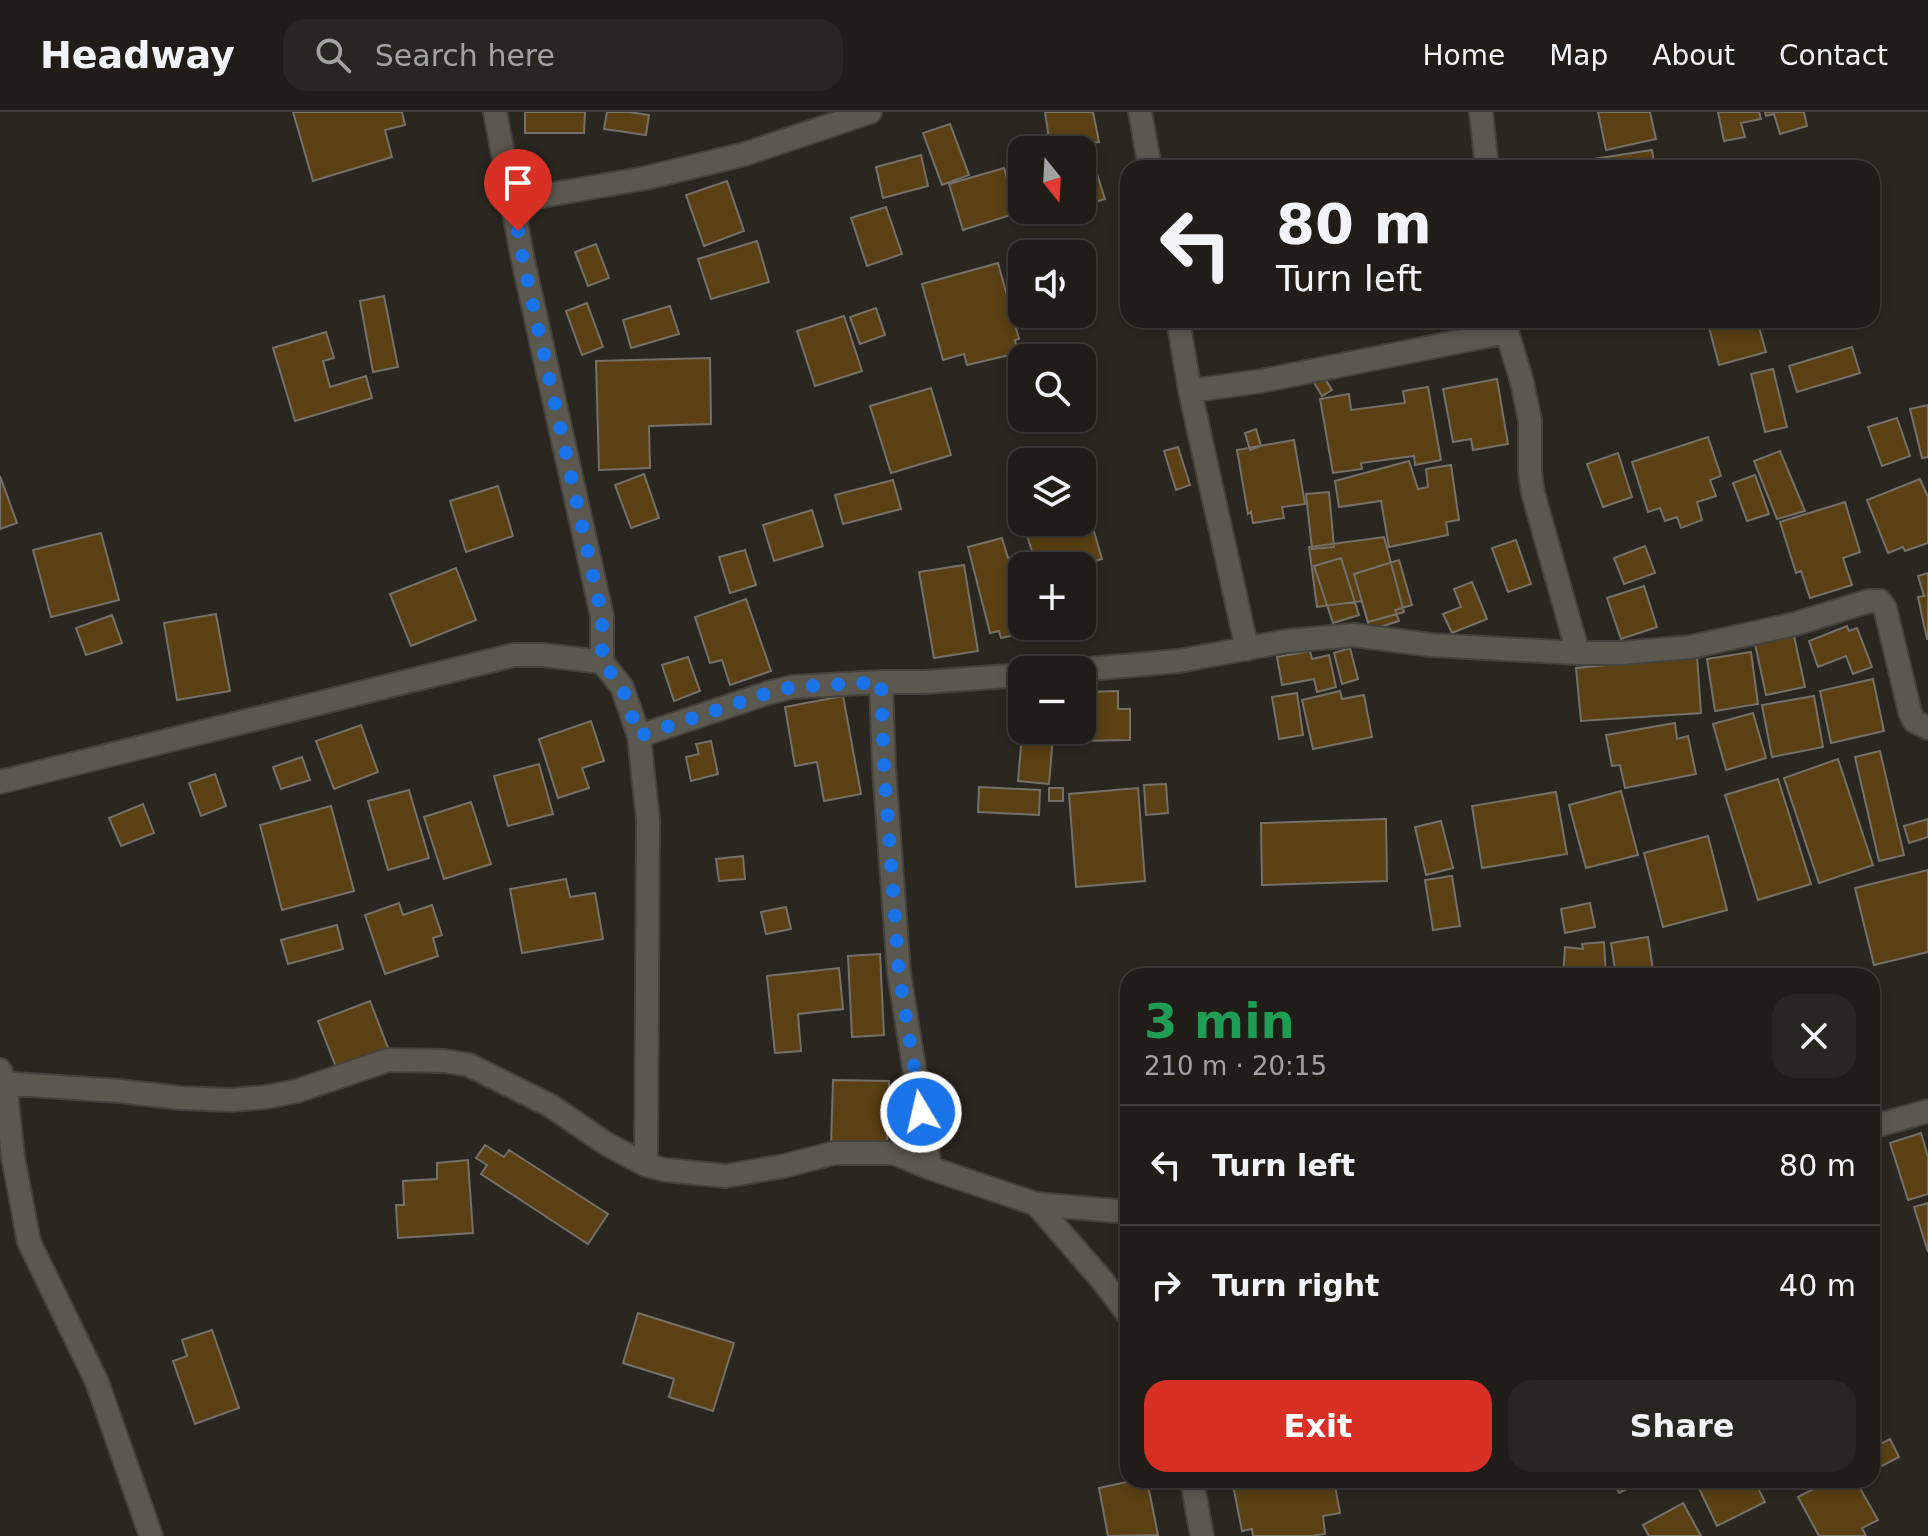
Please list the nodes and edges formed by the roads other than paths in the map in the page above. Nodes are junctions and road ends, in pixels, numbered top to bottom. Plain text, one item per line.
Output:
1 (495, 112) edge
2 (870, 112) edge
3 (1140, 112) edge
4 (1481, 112) edge
5 (1149, 160) edge
6 (1486, 160) edge
7 (513, 201) junction
8 (1179, 328) edge
9 (1497, 328) edge
10 (1507, 328) edge
11 (1190, 391) junction
12 (1247, 649) junction
13 (1578, 653) junction
14 (602, 662) junction
15 (1096, 668) edge
16 (1008, 676) edge
17 (881, 682) junction
18 (1928, 728) edge
19 (639, 736) junction
20 (0, 782) edge
21 (2, 1079) edge
22 (1928, 1111) edge
23 (1880, 1125) edge
24 (646, 1165) junction
25 (930, 1168) junction
26 (1036, 1204) junction
27 (1120, 1211) edge
28 (1120, 1304) edge
29 (1193, 1488) edge
30 (151, 1536) edge
31 (1202, 1536) edge

1 - 7 street
2 - 7 street
3 - 5 street
4 - 6 street
7 - 14 street
8 - 11 street
9 - 11 street
10 - 13 street
11 - 12 street
12 - 13 street
12 - 15 street
13 - 18 street
14 - 19 street
14 - 20 street
16 - 17 street
17 - 19 street
17 - 25 street
19 - 24 street
21 - 24 street
21 - 30 street
22 - 23 street
24 - 25 street
25 - 26 street
26 - 27 street
26 - 28 street
29 - 31 street

